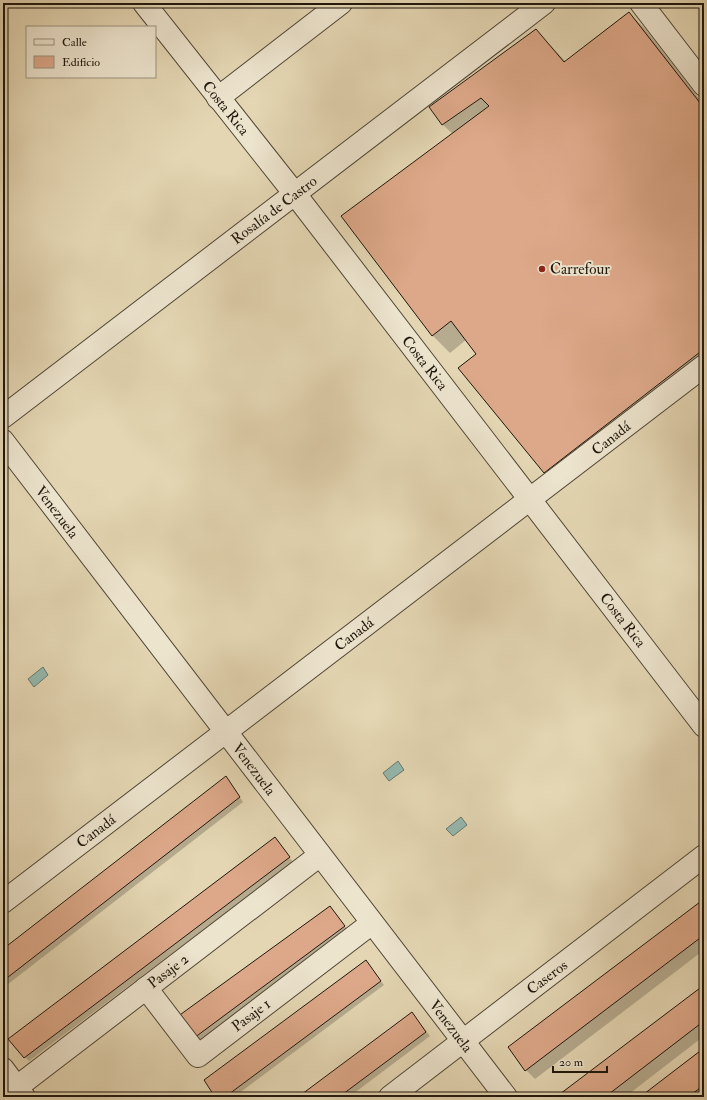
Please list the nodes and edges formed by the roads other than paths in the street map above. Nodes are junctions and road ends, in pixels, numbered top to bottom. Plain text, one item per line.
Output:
1 (144, 3) edge
2 (341, 3) edge
3 (544, 3) edge
4 (641, 3) edge
5 (704, 86) edge
6 (218, 98) junction
7 (295, 194) junction
8 (704, 366) edge
9 (3, 417) edge
10 (3, 441) edge
11 (530, 500) junction
12 (704, 726) edge
13 (226, 732) junction
14 (320, 855) junction
15 (704, 856) edge
16 (3, 902) edge
17 (372, 923) junction
18 (146, 988) junction
19 (463, 1041) junction
20 (3, 1069) edge
21 (20, 1092) edge
22 (390, 1097) edge
23 (506, 1097) edge

1 - 6 street, Costa Rica
2 - 6 street
3 - 7 street, Rosalía de Castro
4 - 5 street
6 - 7 street, Costa Rica
7 - 9 street, Rosalía de Castro
7 - 11 street, Costa Rica
8 - 11 street, Canadá
10 - 13 street, Venezuela
11 - 12 street, Costa Rica
11 - 13 street, Canadá
13 - 14 street, Venezuela
13 - 16 street, Canadá
14 - 17 street, Venezuela
14 - 18 street, Pasaje 2
15 - 19 street, Caseros
17 - 18 street, Pasaje 1
17 - 19 street, Venezuela
18 - 21 street, Pasaje 2
19 - 22 street, Caseros
19 - 23 street, Venezuela
20 - 21 street

